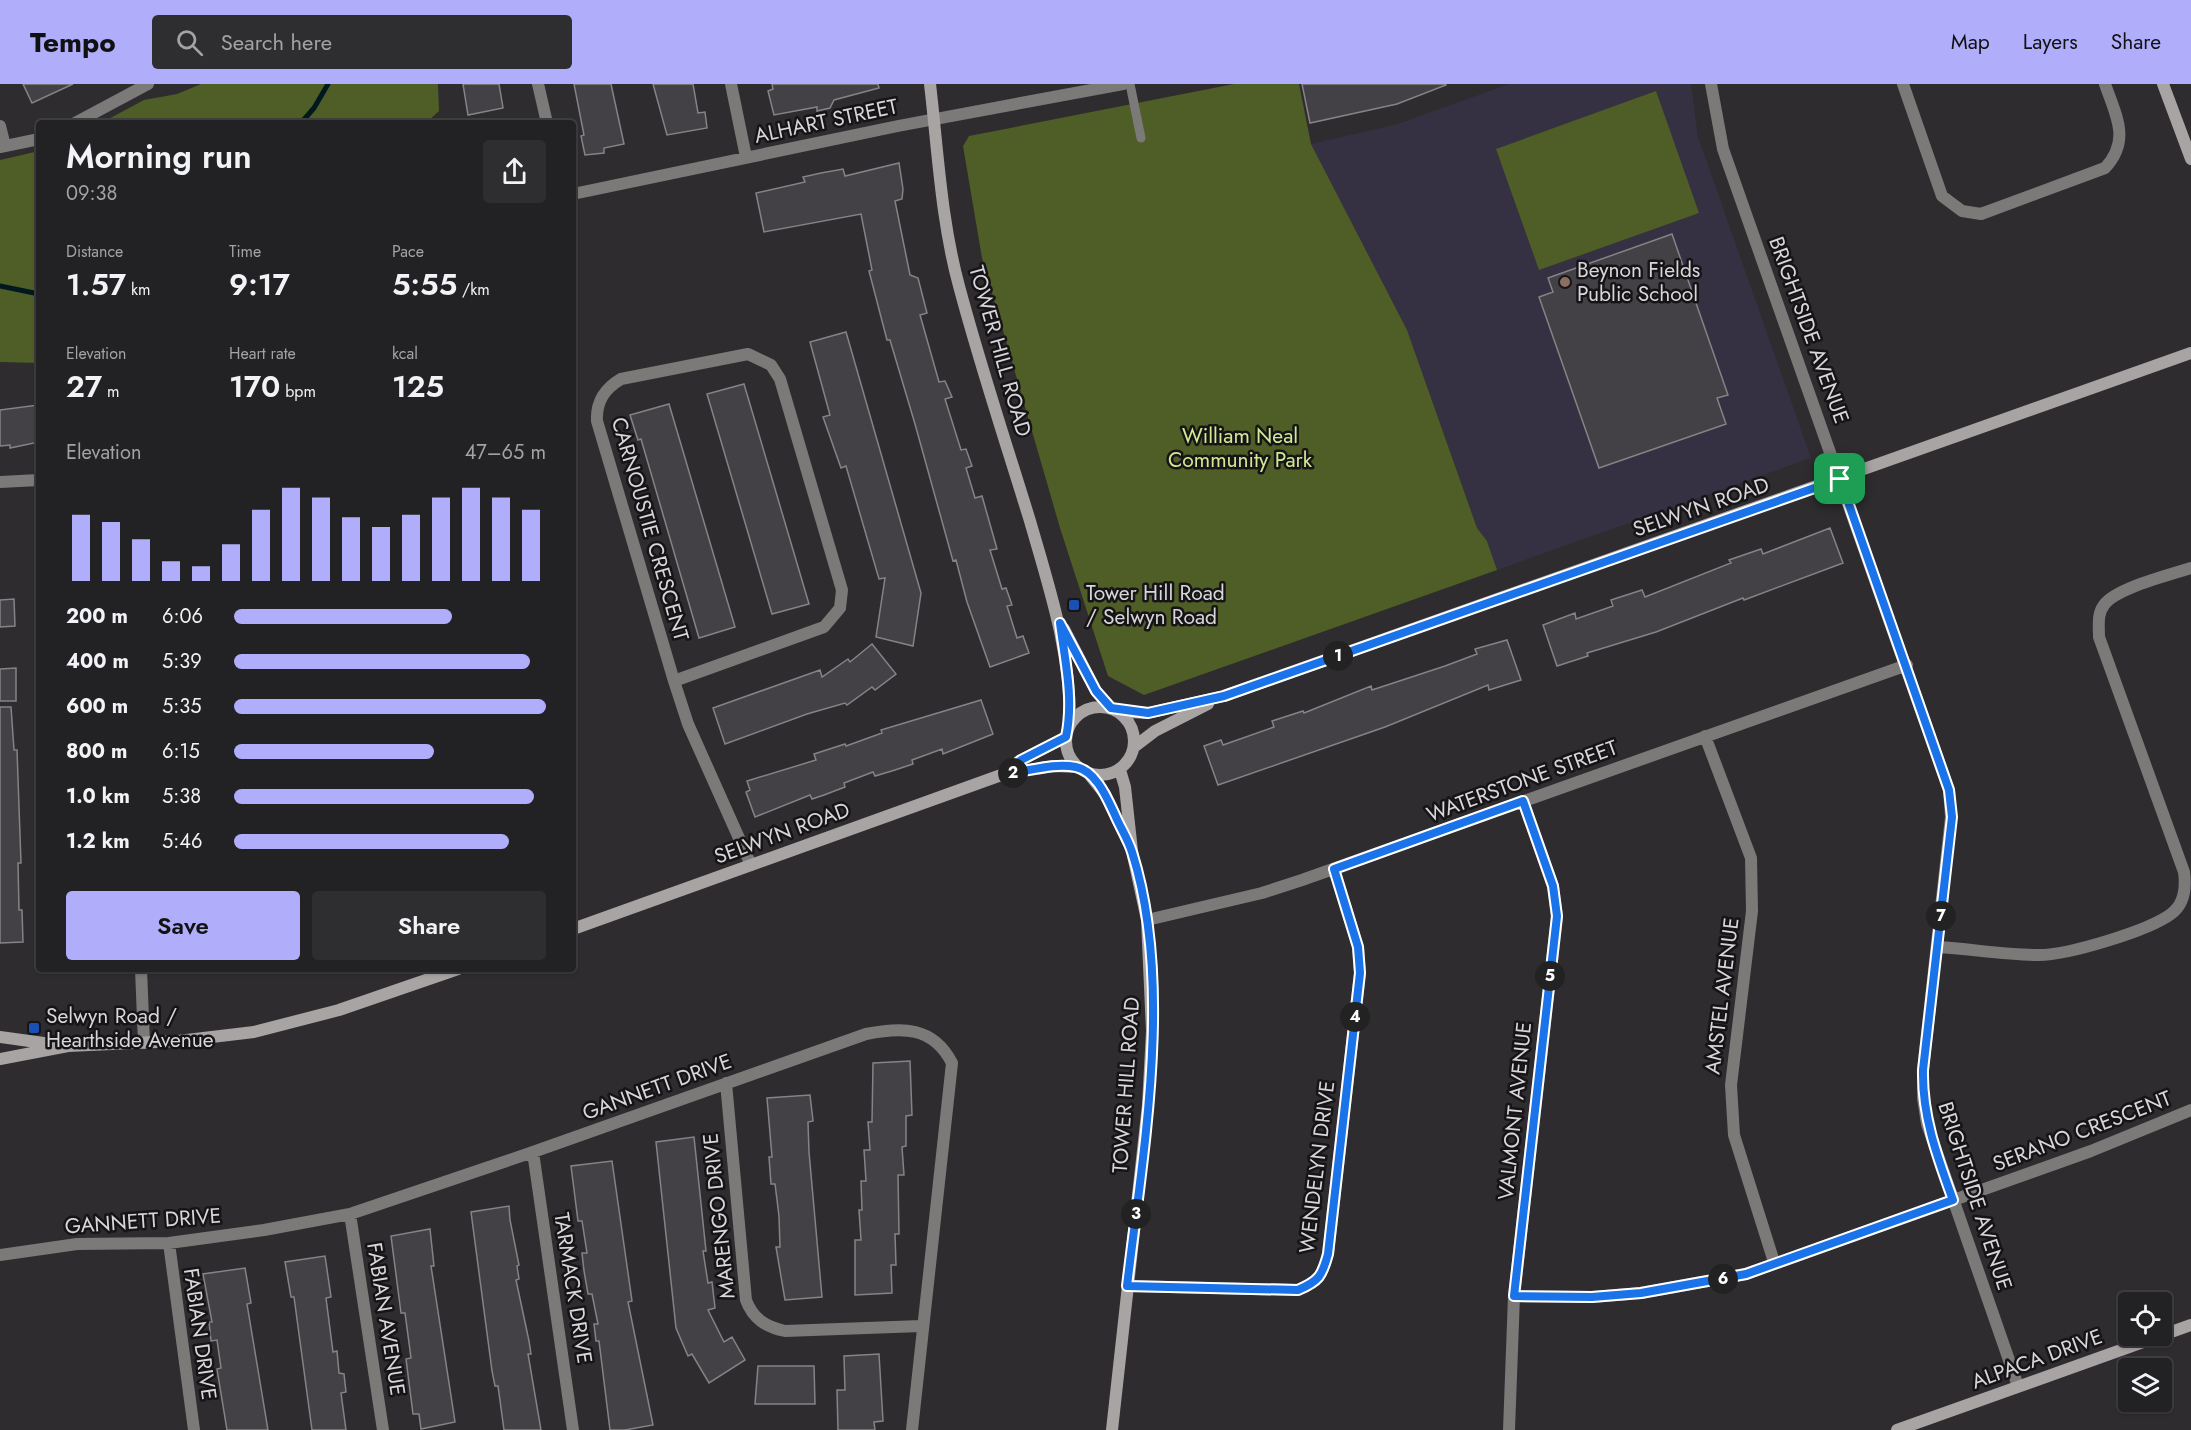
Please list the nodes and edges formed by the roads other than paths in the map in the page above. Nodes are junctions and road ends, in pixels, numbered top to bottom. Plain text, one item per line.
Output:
1 (148, 84) edge
2 (538, 84) edge
3 (730, 84) edge
4 (930, 84) edge
5 (1123, 84) edge
6 (1130, 84) edge
7 (1711, 84) edge
8 (1903, 84) edge
9 (2105, 84) edge
10 (2163, 84) edge
11 (933, 119) junction
12 (81, 120) edge
13 (546, 120) edge
14 (0, 126) edge
15 (1141, 138) dead end
16 (36, 140) edge
17 (3, 147) edge
18 (746, 157) junction
19 (2191, 159) edge
20 (576, 193) edge
21 (2191, 353) edge
22 (1840, 479) junction
23 (36, 480) edge
24 (0, 482) edge
25 (2191, 568) edge
26 (1060, 623) junction
27 (1907, 666) junction
28 (674, 681) junction
29 (1224, 696) junction
30 (1114, 709) junction
31 (1068, 731) junction
32 (1705, 736) junction
33 (1134, 747) junction
34 (1078, 767) junction
35 (1120, 770) junction
36 (1004, 774) junction
37 (1089, 774) junction
38 (1523, 801) junction
39 (1132, 851) junction
40 (751, 865) junction
41 (1334, 869) junction
42 (1147, 920) junction
43 (576, 928) edge
44 (1938, 946) junction
45 (141, 972) edge
46 (449, 972) edge
47 (0, 1037) edge
48 (144, 1043) junction
49 (68, 1046) junction
50 (0, 1059) edge
51 (726, 1083) junction
52 (2191, 1110) edge
53 (533, 1152) junction
54 (1953, 1200) junction
55 (350, 1214) junction
56 (169, 1242) junction
57 (0, 1255) edge
58 (1774, 1262) junction
59 (1127, 1286) junction
60 (1514, 1296) junction
61 (2191, 1325) edge
62 (921, 1326) junction
63 (2018, 1386) junction
64 (194, 1430) edge
65 (383, 1430) edge
66 (573, 1430) edge
67 (912, 1430) edge
68 (1112, 1430) edge
69 (1509, 1430) edge
70 (1897, 1430) edge

1 - 12 street
2 - 13 street
3 - 18 street
4 - 11 street, TOWER HILL ROAD
5 - 11 street, ALHART STREET
6 - 15 lane
7 - 22 street, BRIGHTSIDE AVENUE
8 - 9 street
10 - 19 street
11 - 18 street, ALHART STREET
11 - 26 street, TOWER HILL ROAD
14 - 17 street
16 - 17 street
18 - 20 street, ALHART STREET
21 - 22 street, SELWYN ROAD
22 - 27 street, BRIGHTSIDE AVENUE
22 - 29 street, SELWYN ROAD
23 - 24 street
25 - 44 street
26 - 30 street, TOWER HILL ROAD
26 - 31 street, TOWER HILL ROAD
27 - 32 street, WATERSTONE STREET
27 - 44 street, BRIGHTSIDE AVENUE
28 - 28 street, CARNOUSTIE CRESCENT
28 - 40 street, CARNOUSTIE CRESCENT
29 - 30 street, SELWYN ROAD
29 - 33 street, SELWYN ROAD
30 - 31 street
30 - 33 street
31 - 34 street
31 - 36 street, SELWYN ROAD
32 - 38 street, WATERSTONE STREET
32 - 58 street, AMSTEL AVENUE
33 - 35 street
34 - 36 street, SELWYN ROAD
34 - 37 street
35 - 37 street
35 - 39 street, TOWER HILL ROAD
36 - 40 street, SELWYN ROAD
37 - 39 street, TOWER HILL ROAD
38 - 41 street, WATERSTONE STREET
38 - 60 street, VALMONT AVENUE
39 - 42 street, TOWER HILL ROAD
40 - 43 street, SELWYN ROAD
41 - 42 street, WATERSTONE STREET
41 - 59 street, WENDELYN DRIVE
42 - 59 street, TOWER HILL ROAD
44 - 54 street, BRIGHTSIDE AVENUE
45 - 48 street
46 - 48 street
47 - 49 street
48 - 49 street
49 - 50 street
51 - 53 street, GANNETT DRIVE
51 - 62 street, MARENGO DRIVE
51 - 62 street, GANNETT DRIVE
52 - 54 street, SERANO CRESCENT
53 - 55 street, GANNETT DRIVE
53 - 66 street, TARMACK DRIVE
54 - 58 street, SERANO CRESCENT
54 - 63 street, BRIGHTSIDE AVENUE
55 - 56 street, GANNETT DRIVE
55 - 65 street, FABIAN AVENUE
56 - 57 street, GANNETT DRIVE
56 - 64 street, FABIAN DRIVE
58 - 60 street, SERANO CRESCENT
59 - 68 street, TOWER HILL ROAD
60 - 69 street, VALMONT AVENUE
61 - 63 street, ALPACA DRIVE
62 - 67 street, GANNETT DRIVE
63 - 70 street, ALPACA DRIVE

